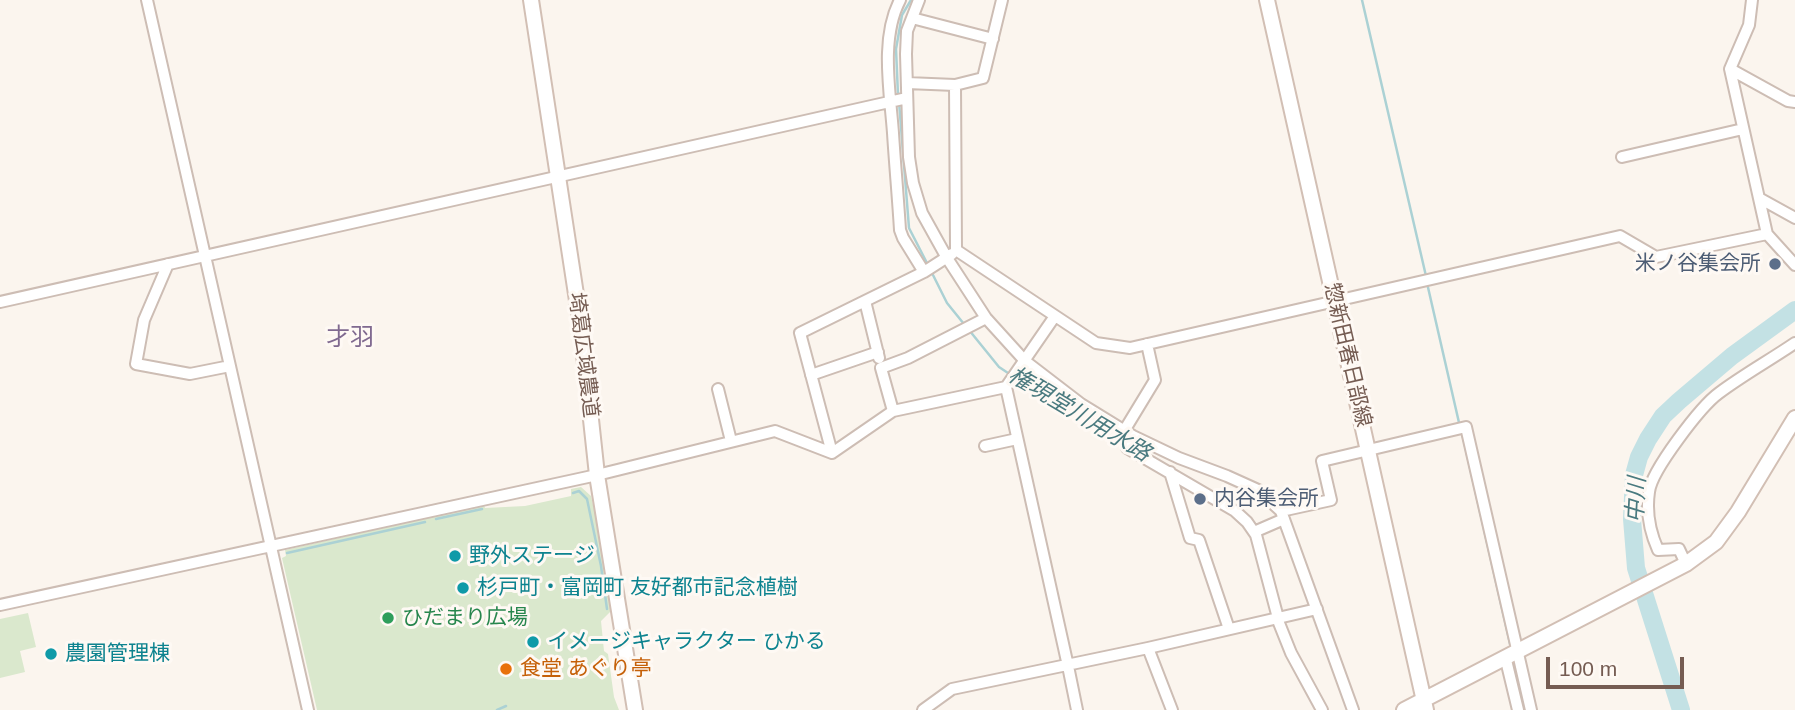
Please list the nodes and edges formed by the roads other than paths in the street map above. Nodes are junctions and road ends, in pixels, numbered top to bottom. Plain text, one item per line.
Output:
1 (147, 0) edge
2 (531, 0) edge
3 (900, 0) edge
4 (919, 0) edge
5 (1002, 0) edge
6 (1267, 0) edge
7 (1752, 0) edge
8 (912, 18) junction
9 (891, 27) junction
10 (907, 31) junction
11 (993, 39) junction
12 (1730, 69) junction
13 (907, 83) junction
14 (955, 85) junction
15 (907, 98) junction
16 (890, 102) junction
17 (1795, 102) edge
18 (1743, 129) junction
19 (1622, 157) dead end
20 (557, 177) junction
21 (1759, 198) junction
22 (1795, 218) edge
23 (1767, 234) junction
24 (956, 250) junction
25 (205, 256) junction
26 (947, 258) junction
27 (168, 264) junction
28 (1795, 265) edge
29 (924, 272) junction
30 (1334, 300) junction
31 (865, 301) junction
32 (0, 302) edge
33 (1055, 316) junction
34 (986, 318) junction
35 (1795, 343) edge
36 (1147, 344) junction
37 (877, 352) junction
38 (1025, 361) junction
39 (230, 366) junction
40 (881, 368) junction
41 (811, 375) junction
42 (1006, 387) junction
43 (718, 389) dead end
44 (893, 411) junction
45 (1795, 418) edge
46 (1128, 434) junction
47 (1017, 439) junction
48 (731, 441) junction
49 (985, 446) dead end
50 (1369, 450) junction
51 (832, 453) junction
52 (1179, 458) junction
53 (1170, 473) junction
54 (597, 475) junction
55 (1282, 515) junction
56 (1254, 531) junction
57 (271, 546) junction
58 (1684, 565) junction
59 (0, 605) edge
60 (1317, 609) junction
61 (1278, 618) junction
62 (1229, 629) junction
63 (1148, 648) junction
64 (1511, 653) junction
65 (1069, 666) junction
66 (1425, 704) edge
67 (308, 710) edge
68 (635, 710) edge
69 (923, 710) edge
70 (1077, 710) edge
71 (1172, 710) edge
72 (1322, 710) edge
73 (1353, 710) edge
74 (1404, 710) edge
75 (1518, 710) edge
76 (1531, 710) edge

1 - 25 street
2 - 20 street, 埼葛広域農道
3 - 9 street
4 - 8 street
5 - 11 street
6 - 30 street, 惣新田春日部線
7 - 12 street
8 - 10 street
8 - 11 street
9 - 10 street
9 - 16 street
10 - 13 street
11 - 14 street
12 - 17 street
12 - 18 street
13 - 14 street
13 - 15 street
14 - 24 street
15 - 16 street
15 - 26 street
16 - 20 street
16 - 29 street
18 - 19 street
18 - 21 street
20 - 25 street
20 - 54 street, 埼葛広域農道
21 - 22 street
21 - 23 street
23 - 28 street
23 - 30 street
24 - 26 street
24 - 33 street
25 - 27 street
25 - 39 street
26 - 29 street
26 - 34 street
27 - 32 street
27 - 39 street
29 - 31 street
30 - 36 street
30 - 50 street, 惣新田春日部線
31 - 37 street
31 - 41 street
33 - 36 street
33 - 38 street
34 - 38 street
34 - 40 street
35 - 58 street
36 - 46 street
37 - 40 street
37 - 41 street
38 - 42 street
38 - 46 street
39 - 57 street
40 - 44 street
41 - 51 street
42 - 44 street
42 - 47 street
43 - 48 street
44 - 51 street
45 - 58 street
46 - 52 street
46 - 53 street
47 - 49 street
47 - 65 street
48 - 51 street
48 - 54 street
50 - 55 street
50 - 64 street
50 - 66 street, 惣新田春日部線
52 - 53 street
52 - 55 street
53 - 56 street
53 - 62 street
54 - 57 street
54 - 68 street, 埼葛広域農道
55 - 56 street
55 - 60 street
56 - 61 street
57 - 59 street
57 - 67 street
58 - 64 street
60 - 61 street
60 - 73 street
61 - 62 street
61 - 72 street
62 - 63 street
63 - 65 street
63 - 71 street
64 - 66 street
64 - 75 street
64 - 76 street
65 - 69 street
65 - 70 street
66 - 74 street

